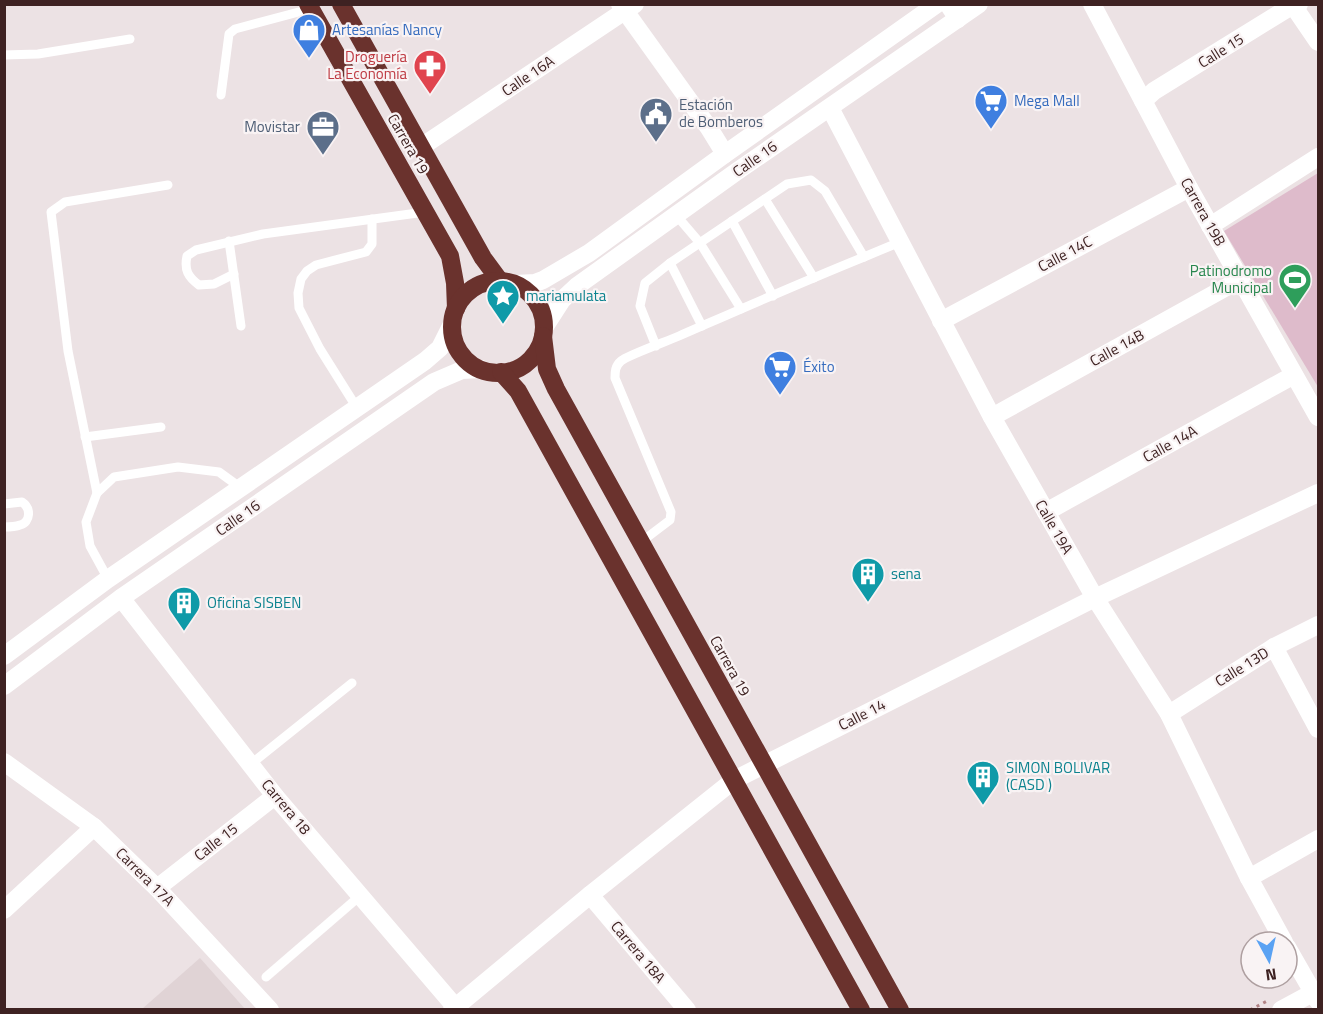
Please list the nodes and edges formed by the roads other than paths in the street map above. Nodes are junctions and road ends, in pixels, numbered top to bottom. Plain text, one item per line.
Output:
1 (341, 4) edge
2 (937, 4) edge
3 (979, 4) edge
4 (1092, 4) edge
5 (1299, 4) edge
6 (1292, 5) edge
7 (309, 7) edge
8 (627, 7) edge
9 (953, 12) edge
10 (130, 39) dead end
11 (1318, 42) edge
12 (4, 55) edge
13 (221, 95) dead end
14 (1143, 101) junction
15 (830, 108) junction
16 (421, 147) junction
17 (725, 154) junction
18 (1318, 156) edge
19 (168, 185) dead end
20 (1189, 188) junction
21 (765, 199) junction
22 (425, 212) junction
23 (676, 215) junction
24 (372, 219) junction
25 (732, 222) junction
26 (1210, 226) junction
27 (230, 241) junction
28 (900, 242) junction
29 (700, 243) junction
30 (864, 257) junction
31 (670, 263) junction
32 (234, 274) junction
33 (814, 278) junction
34 (1241, 279) junction
35 (508, 282) junction
36 (773, 296) junction
37 (741, 309) junction
38 (454, 316) junction
39 (941, 321) junction
40 (241, 326) dead end
41 (702, 326) junction
42 (544, 332) junction
43 (656, 346) junction
44 (481, 369) junction
45 (501, 372) junction
46 (1294, 375) junction
47 (357, 408) junction
48 (992, 417) junction
49 (1318, 417) edge
50 (161, 427) dead end
51 (85, 437) junction
52 (242, 488) junction
53 (97, 493) junction
54 (1318, 493) edge
55 (4, 504) edge
56 (1046, 512) junction
57 (4, 527) edge
58 (641, 542) junction
59 (108, 579) junction
60 (121, 598) junction
61 (1095, 598) junction
62 (1318, 625) edge
63 (1274, 647) junction
64 (4, 656) edge
65 (352, 683) dead end
66 (4, 686) edge
67 (1169, 714) junction
68 (1318, 729) edge
69 (4, 762) edge
70 (250, 764) junction
71 (764, 764) junction
72 (734, 780) junction
73 (275, 796) junction
74 (94, 827) junction
75 (1318, 839) edge
76 (1249, 878) junction
77 (158, 888) junction
78 (361, 895) junction
79 (590, 895) junction
80 (4, 910) edge
81 (1277, 930) edge
82 (1299, 964) edge
83 (266, 977) dead end
84 (1315, 987) edge
85 (455, 1008) edge
86 (857, 1008) edge
87 (270, 1010) edge
88 (687, 1010) edge
89 (900, 1010) edge
90 (1281, 1010) edge

1 - 16 highway, Carrera 19
2 - 17 street, Calle 16
3 - 9 street, Calle 16
4 - 14 street, Carrera 19B
5 - 6 street, Calle 15
6 - 11 street
6 - 14 street, Calle 15
7 - 13 lane
7 - 22 highway, Carrera 19
8 - 16 street, Calle 16A
8 - 17 street
9 - 15 street, Calle 16
10 - 12 lane
14 - 20 street, Carrera 19B
15 - 23 street, Calle 16
15 - 28 street, Calle 19A
16 - 35 highway, Carrera 19
17 - 35 street, Calle 16
18 - 26 street
19 - 51 lane
20 - 26 street, Carrera 19B
20 - 39 street, Calle 14C
21 - 25 lane
21 - 30 lane
21 - 33 lane
22 - 24 lane
22 - 38 highway, Carrera 19
23 - 29 lane
23 - 42 street, Calle 16
24 - 27 lane
24 - 47 lane
25 - 29 lane
25 - 36 lane
26 - 34 street, Carrera 19B
27 - 32 lane
27 - 32 lane
28 - 30 lane
28 - 39 street, Calle 19A
29 - 31 lane
29 - 37 lane
30 - 33 lane
31 - 41 lane
31 - 43 lane
32 - 40 lane
33 - 36 lane
34 - 46 street, Carrera 19B
34 - 48 street, Calle 14B
35 - 38 highway
35 - 42 highway
36 - 37 lane
37 - 41 lane
38 - 44 highway
38 - 47 street, Calle 16
39 - 48 street, Calle 19A
41 - 43 lane
42 - 45 highway
42 - 58 highway, Carrera 19
43 - 58 lane
44 - 45 highway
44 - 60 street, Calle 16
45 - 72 highway
46 - 49 street, Carrera 19B
46 - 56 street, Calle 14A
47 - 52 street, Calle 16
48 - 56 street, Calle 19A
50 - 51 lane
51 - 53 lane
52 - 53 lane
52 - 59 street, Calle 16
53 - 59 lane
54 - 61 street, Calle 14
55 - 57 lane
56 - 61 street, Calle 19A
58 - 71 highway, Carrera 19
59 - 64 street, Calle 16
60 - 66 street, Calle 16
60 - 70 street, Carrera 18
61 - 67 street, Calle 19A
61 - 71 street, Calle 14
62 - 63 street, Calle 13D
63 - 67 street, Calle 13D
63 - 68 street
65 - 70 lane
67 - 76 street, Calle 19A
69 - 74 street, Carrera 17A
70 - 73 street, Carrera 18
71 - 72 street, Calle 14
71 - 89 highway, Carrera 19
72 - 79 street, Calle 14
72 - 86 highway
73 - 77 street, Calle 15
73 - 78 street, Carrera 18
74 - 77 street, Carrera 17A
74 - 80 street
75 - 76 street
76 - 81 street, Calle 19A
77 - 87 street, Carrera 17A
78 - 83 lane
78 - 85 street, Carrera 18
79 - 85 street, Calle 14
79 - 88 street, Carrera 18A
82 - 84 street
84 - 90 street

